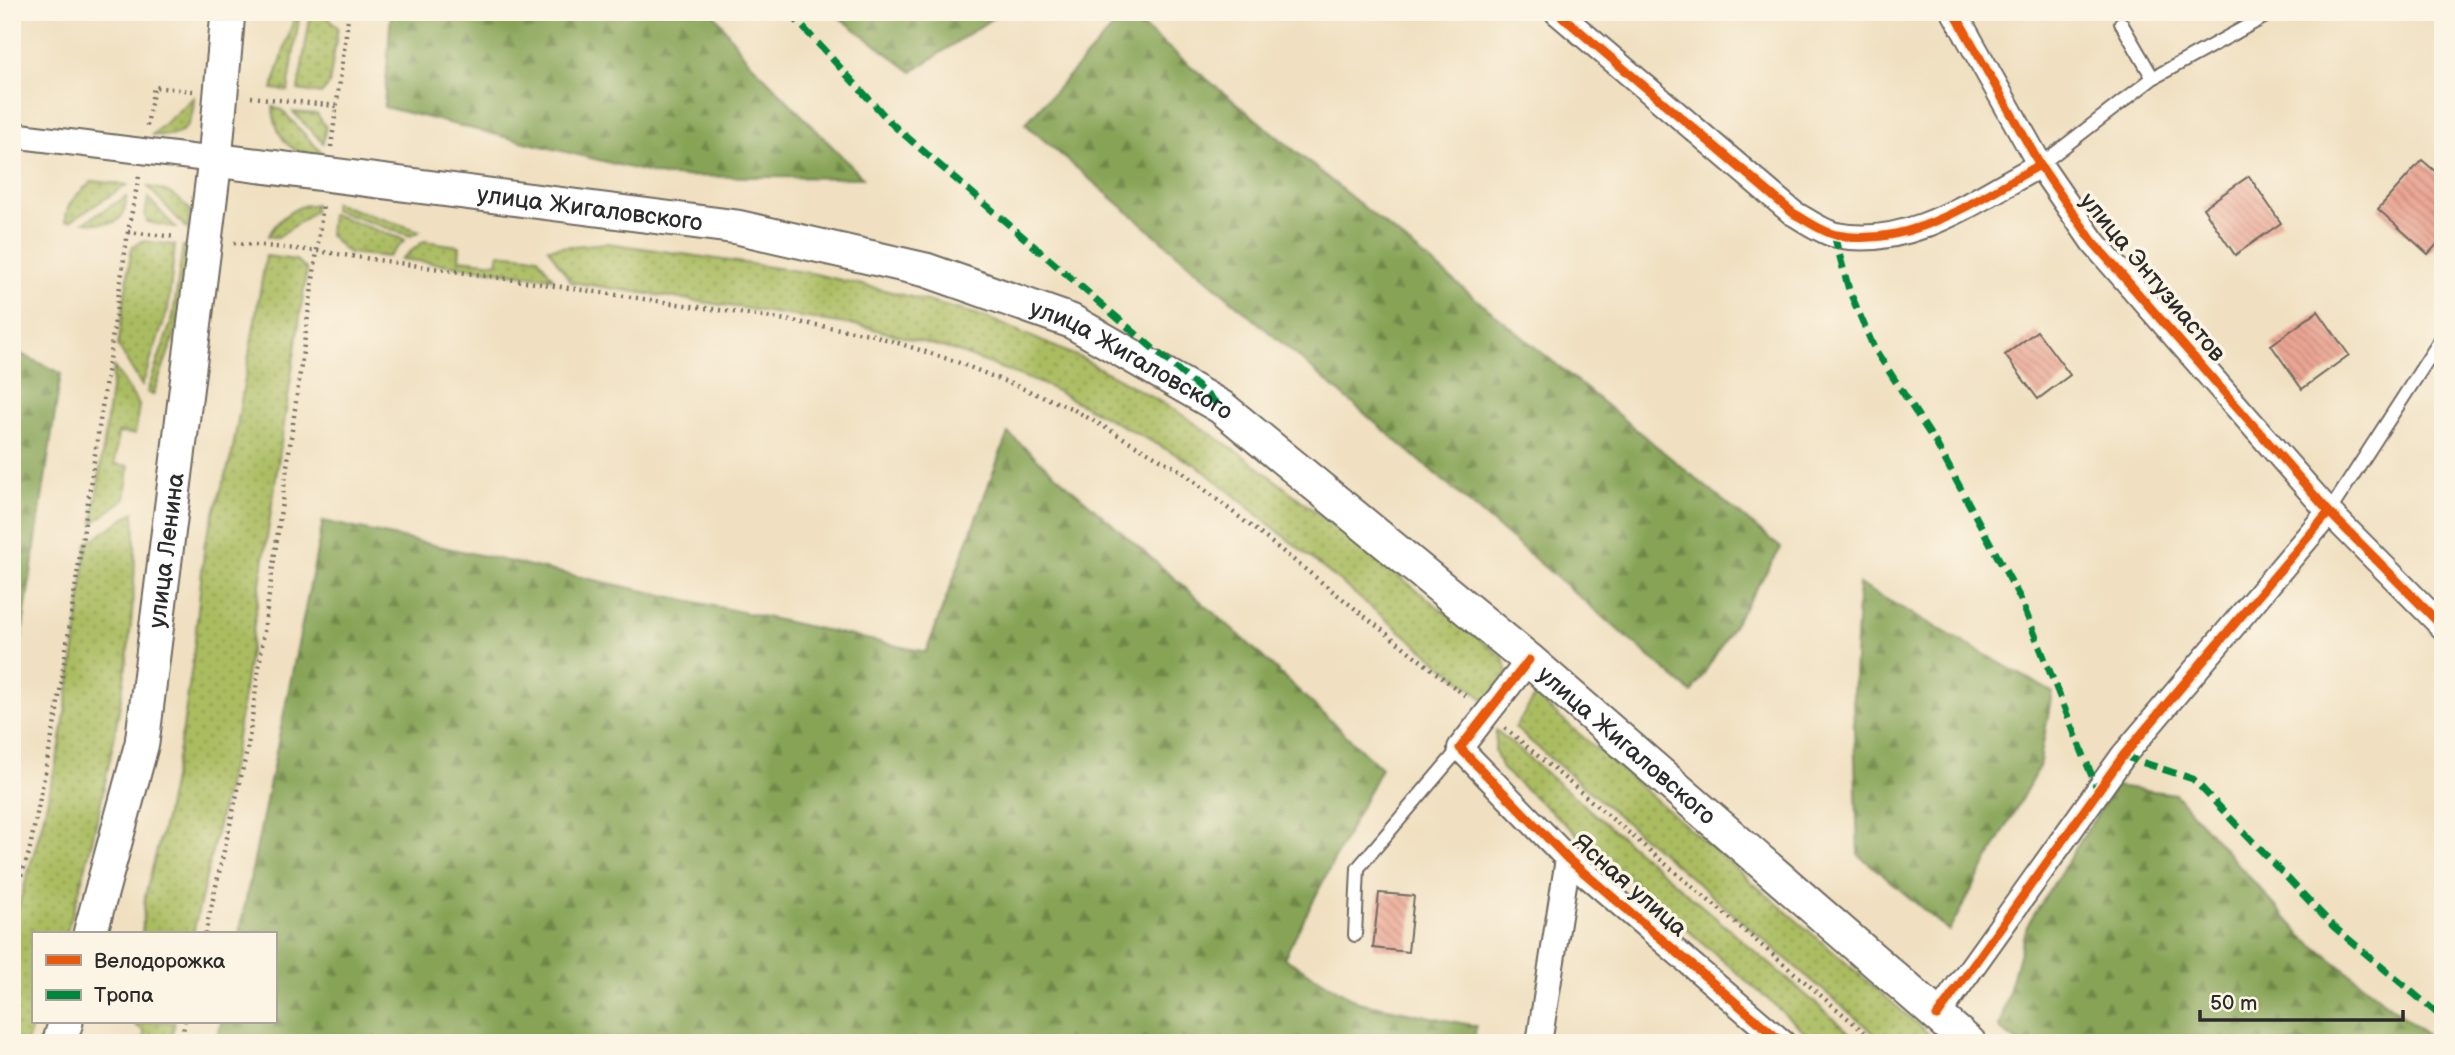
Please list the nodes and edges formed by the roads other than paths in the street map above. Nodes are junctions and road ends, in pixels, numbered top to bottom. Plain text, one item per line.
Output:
1 (228, 12) edge
2 (1557, 12) edge
3 (1954, 12) edge
4 (2273, 12) edge
5 (2121, 23) dead end
6 (2153, 78) junction
7 (12, 135) edge
8 (215, 160) junction
9 (2040, 165) junction
10 (2443, 336) edge
11 (2329, 512) junction
12 (2443, 627) edge
13 (1529, 660) junction
14 (1460, 748) junction
15 (1568, 859) junction
16 (91, 932) edge
17 (1355, 935) dead end
18 (1937, 1016) junction
19 (65, 1024) edge
20 (59, 1043) edge
21 (1539, 1043) edge
22 (1783, 1043) edge
23 (1969, 1043) edge

1 - 8 main road, улица Ленина
2 - 9 street
3 - 9 street, улица Энтузиастов
4 - 6 lane
5 - 6 lane
6 - 9 lane
7 - 8 street, улица Жигаловского
8 - 13 main road, улица Жигаловского
8 - 16 main road, улица Ленина
9 - 11 street, улица Энтузиастов
10 - 11 lane
11 - 12 street, улица Энтузиастов
11 - 18 street
13 - 14 street
13 - 18 main road, улица Жигаловского
14 - 15 street, Ясная улица
14 - 17 lane
15 - 21 street, Ясная улица
15 - 22 street, Ясная улица
18 - 23 main road, улица Жигаловского
19 - 20 main road

